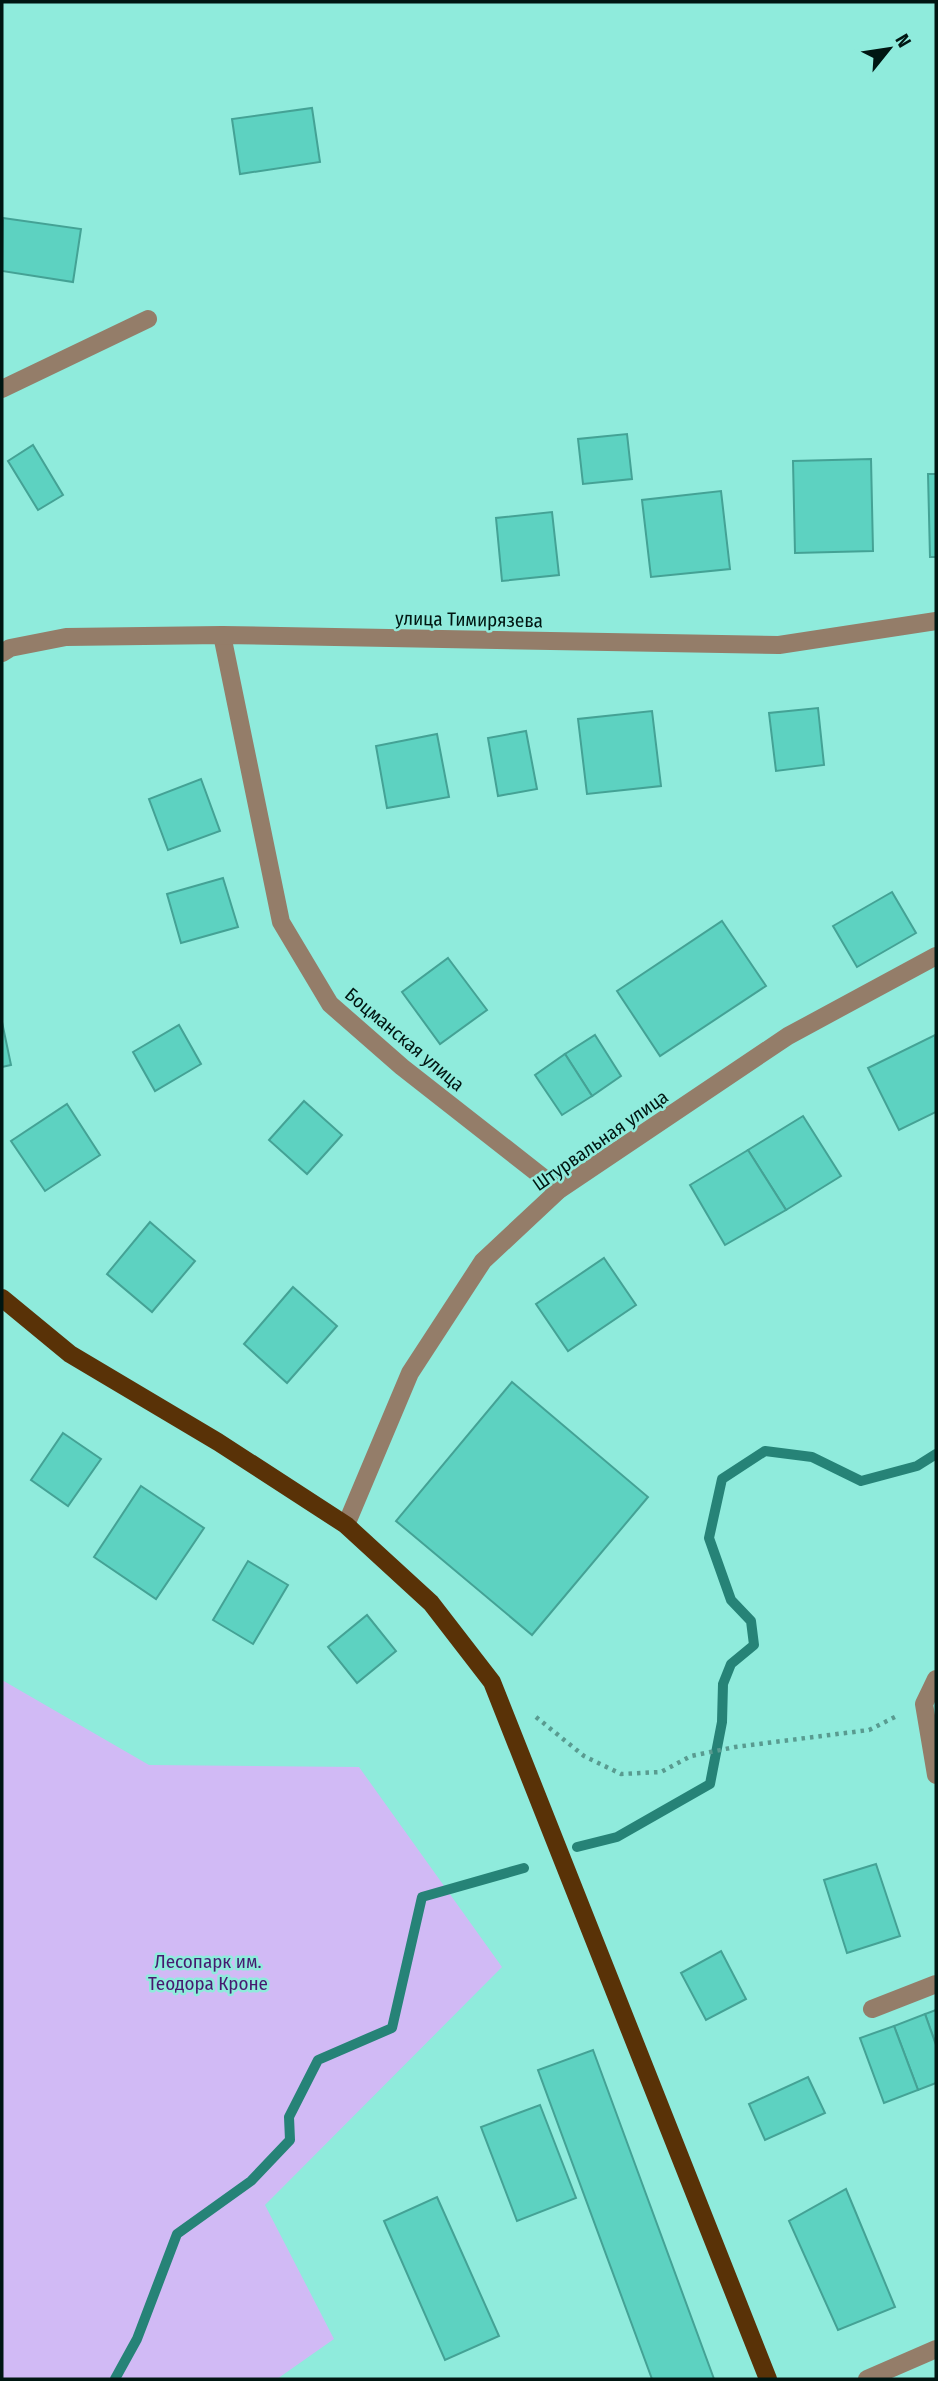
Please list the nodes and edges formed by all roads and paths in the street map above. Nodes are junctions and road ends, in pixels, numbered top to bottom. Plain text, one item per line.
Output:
1 (148, 319) dead end
2 (2, 389) edge
3 (936, 621) edge
4 (222, 635) junction
5 (2, 653) edge
6 (936, 956) edge
7 (559, 1190) junction
8 (2, 1298) edge
9 (346, 1525) junction
10 (936, 1679) edge
11 (924, 1704) junction
12 (535, 1716) dead end
13 (936, 1776) edge
14 (936, 1984) edge
15 (872, 2009) dead end
16 (936, 2349) edge
17 (768, 2379) edge
18 (867, 2379) edge

1 - 2 street
3 - 4 street, улица Тимирязева
4 - 5 street, улица Тимирязева
4 - 7 street, Боцманская улица
6 - 7 street, Штурвальная улица
7 - 9 street, Штурвальная улица
8 - 9 main road
9 - 17 main road
10 - 11 street
11 - 12 path
11 - 13 street
14 - 15 street
16 - 18 street

